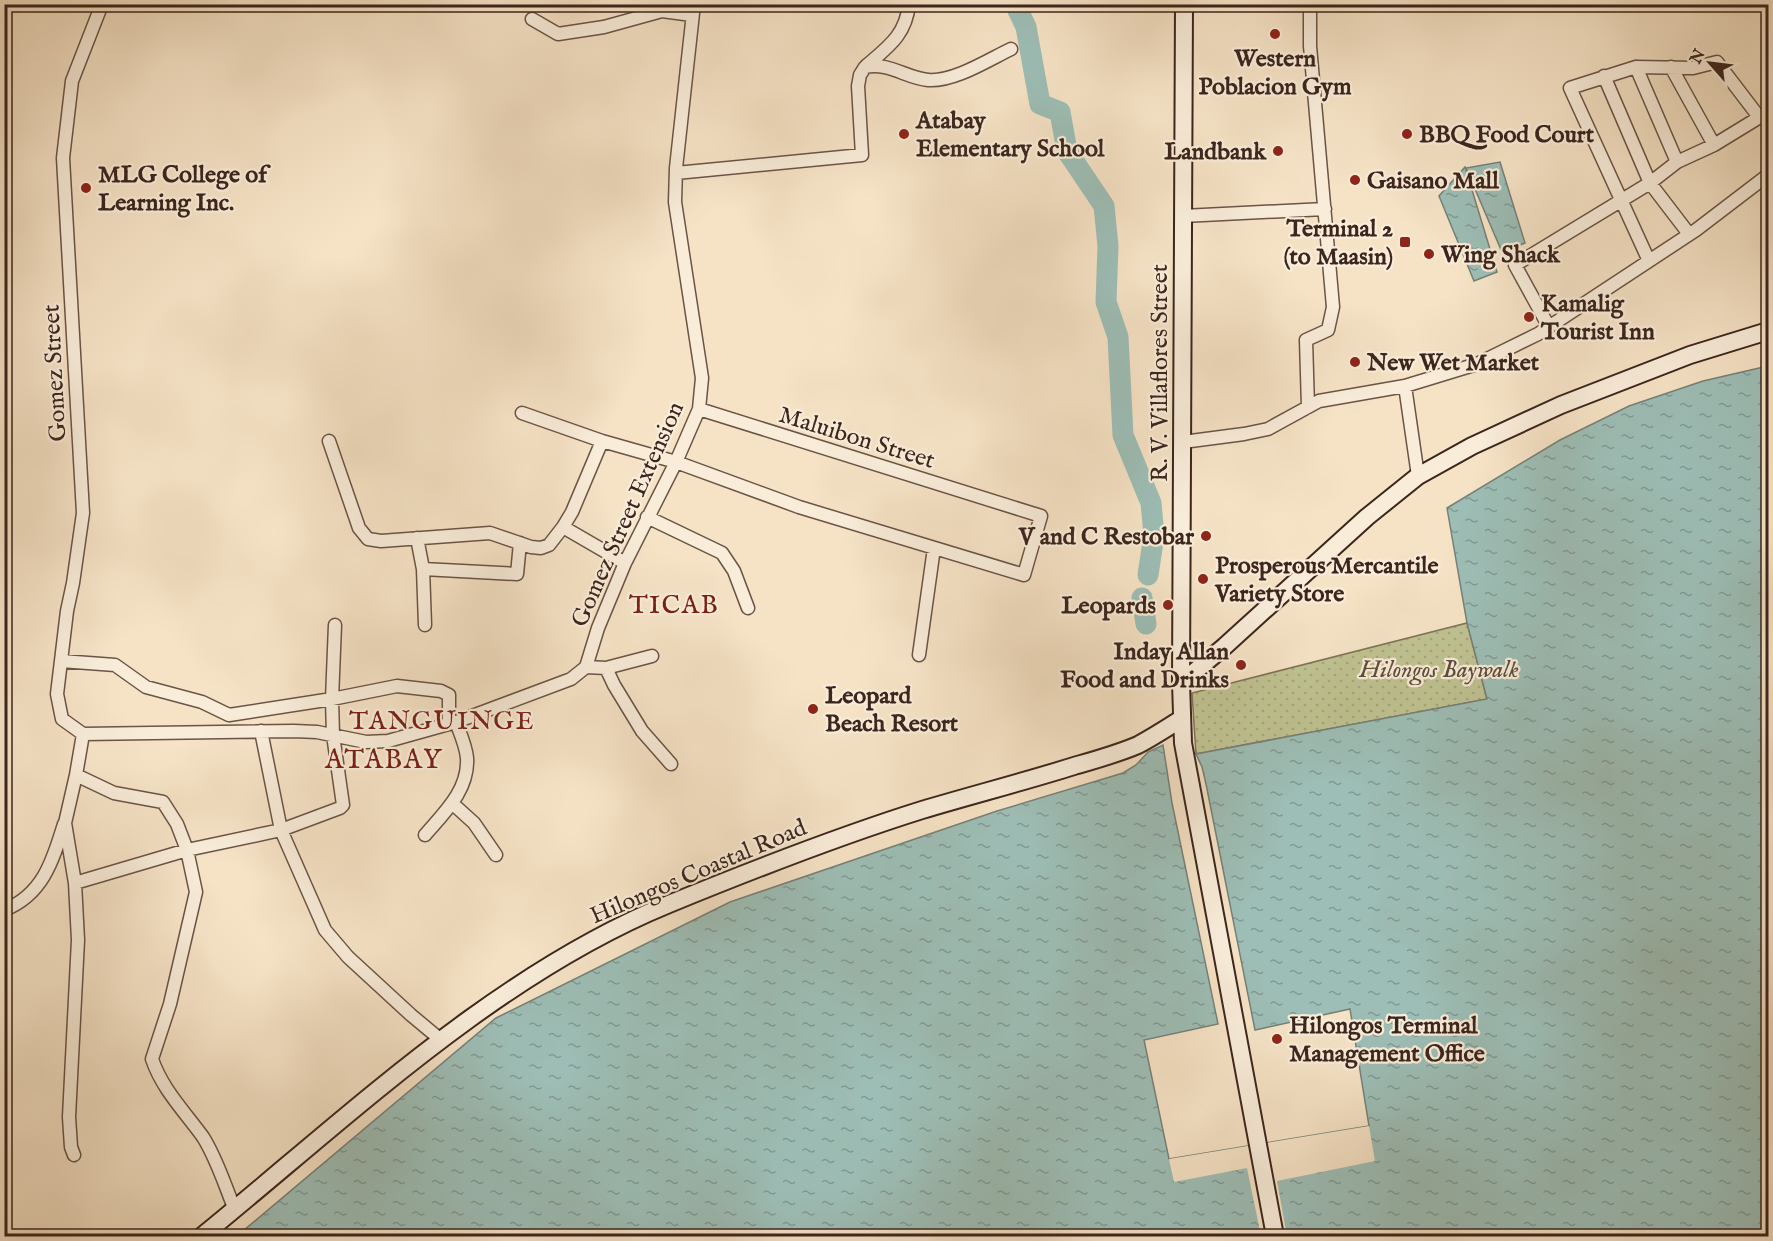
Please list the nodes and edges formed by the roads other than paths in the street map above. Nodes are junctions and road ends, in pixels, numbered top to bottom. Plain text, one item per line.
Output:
1 (102, 4) edge
2 (909, 4) edge
3 (1184, 4) edge
4 (1310, 4) edge
5 (693, 10) edge
6 (532, 19) dead end
7 (1011, 49) dead end
8 (865, 67) junction
9 (1635, 67) junction
10 (1671, 67) junction
11 (1604, 76) junction
12 (1764, 115) edge
13 (1714, 145) junction
14 (1677, 162) junction
15 (676, 174) junction
16 (1768, 175) edge
17 (1650, 183) junction
18 (1623, 199) junction
19 (1325, 209) junction
20 (1183, 216) junction
21 (1689, 234) junction
22 (1649, 261) junction
23 (1549, 327) junction
24 (1768, 331) edge
25 (1405, 386) junction
26 (1308, 407) junction
27 (699, 409) junction
28 (522, 413) dead end
29 (329, 441) dead end
30 (602, 441) junction
31 (1183, 442) junction
32 (676, 462) junction
33 (1418, 476) junction
34 (647, 517) junction
35 (564, 527) junction
36 (417, 538) junction
37 (520, 543) junction
38 (934, 548) junction
39 (625, 563) junction
40 (423, 568) junction
41 (748, 608) dead end
42 (335, 625) dead end
43 (425, 625) dead end
44 (918, 655) dead end
45 (652, 656) dead end
46 (61, 661) junction
47 (586, 667) junction
48 (606, 668) junction
49 (1181, 683) junction
50 (332, 699) junction
51 (1181, 719) junction
52 (452, 723) junction
53 (261, 731) junction
54 (83, 734) junction
55 (333, 735) junction
56 (672, 764) dead end
57 (76, 775) junction
58 (453, 804) junction
59 (65, 823) junction
60 (281, 830) junction
61 (425, 835) dead end
62 (187, 850) junction
63 (496, 855) dead end
64 (75, 883) junction
65 (4, 910) edge
66 (441, 1040) junction
67 (74, 1155) dead end
68 (235, 1210) junction
69 (202, 1236) edge
70 (1275, 1236) edge

1 - 46 street, Gomez Street
2 - 8 street
3 - 20 street, R. V. Villaflores Street
4 - 19 street
5 - 6 street
5 - 15 street, Gomez Street Extension
7 - 8 street
8 - 15 street
9 - 10 street
9 - 11 street
9 - 14 street
10 - 12 street
10 - 13 street
11 - 17 street
11 - 18 street
12 - 13 street
13 - 14 street
14 - 17 street
15 - 27 street, Gomez Street Extension
16 - 21 street
17 - 18 street
17 - 21 street
18 - 22 street
18 - 23 street
19 - 20 street
19 - 26 street
20 - 31 street, R. V. Villaflores Street
21 - 22 street
22 - 23 street
23 - 25 street
24 - 33 street
25 - 26 street
25 - 33 street
26 - 31 street
27 - 32 street, Gomez Street Extension
27 - 38 street, Maluibon Street
28 - 30 street
29 - 36 street
30 - 32 street
30 - 35 street
31 - 49 street, R. V. Villaflores Street
32 - 34 street, Gomez Street Extension
32 - 38 street
33 - 49 street
34 - 39 street, Gomez Street Extension
34 - 41 street
35 - 37 street
35 - 39 street
36 - 37 street
36 - 40 street
37 - 40 street
38 - 44 street
39 - 47 street, Gomez Street Extension
40 - 43 street
42 - 50 street
45 - 48 street
46 - 50 street
46 - 54 street, Gomez Street
47 - 48 street
47 - 52 street
48 - 56 street
49 - 51 street, R. V. Villaflores Street
50 - 52 street
50 - 55 street
51 - 66 street, Hilongos Coastal Road
51 - 70 street, R. V. Villaflores Street
52 - 55 street
52 - 58 street
53 - 54 street
53 - 55 street
53 - 60 street
54 - 57 street
55 - 60 street
57 - 59 street
57 - 62 street
58 - 61 street
58 - 63 street
59 - 64 street
59 - 65 street
60 - 62 street
60 - 66 street
62 - 64 street
62 - 68 street
64 - 67 street
66 - 68 street, Hilongos Coastal Road
68 - 69 street, Hilongos Coastal Road

